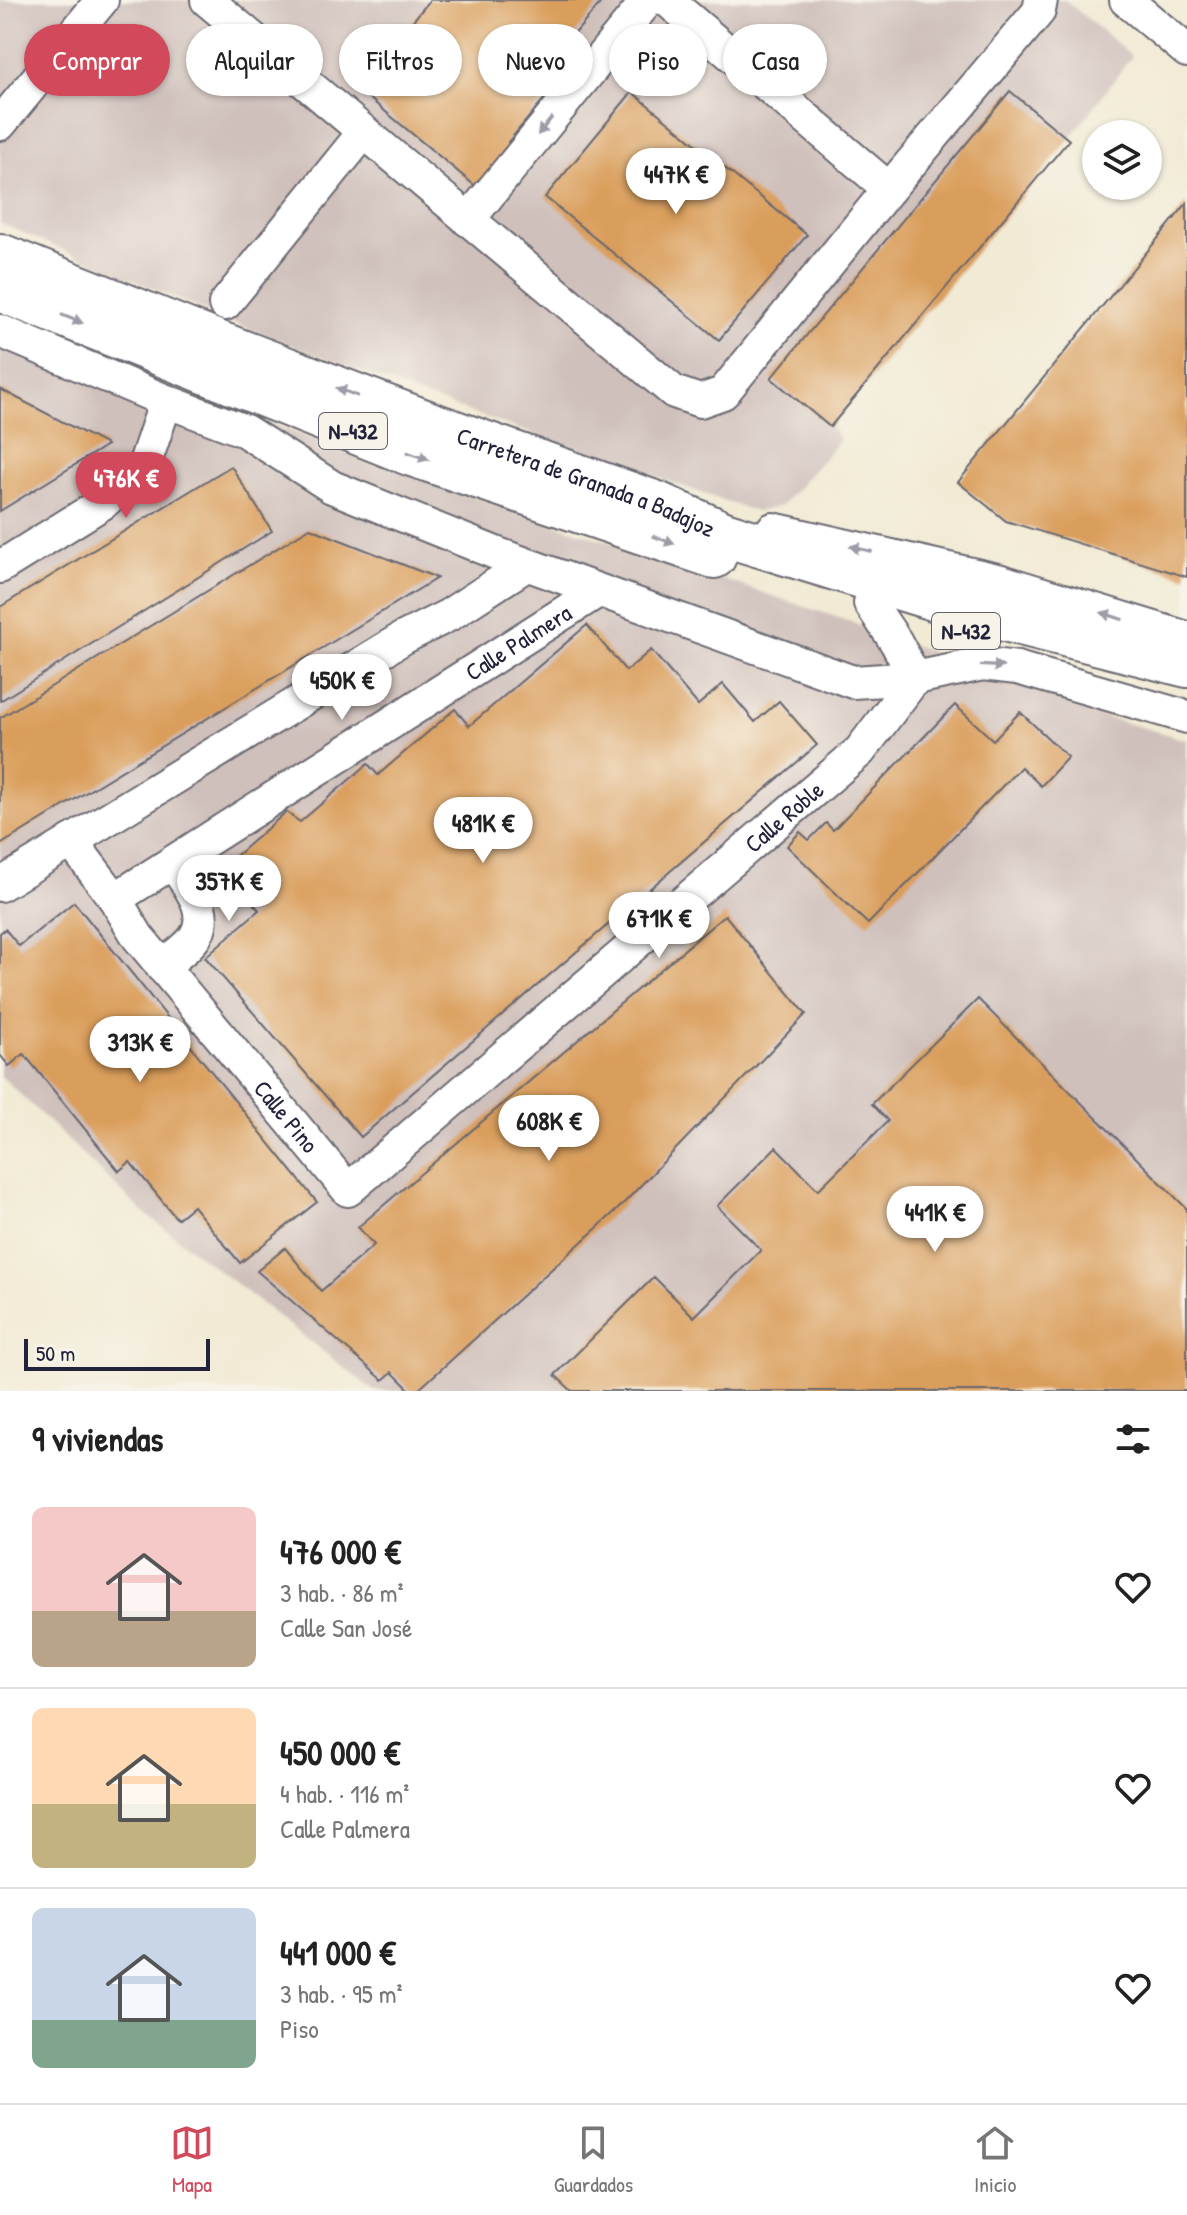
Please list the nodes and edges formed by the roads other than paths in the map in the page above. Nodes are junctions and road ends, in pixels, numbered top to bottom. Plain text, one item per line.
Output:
1 (102, 0) edge
2 (207, 0) edge
3 (648, 0) edge
4 (667, 0) edge
5 (1041, 0) edge
6 (1126, 0) edge
7 (1187, 51) edge
8 (0, 124) edge
9 (364, 132) junction
10 (889, 189) junction
11 (468, 220) junction
12 (0, 256) edge
13 (0, 289) edge
14 (225, 304) dead end
15 (0, 331) edge
16 (166, 401) junction
17 (657, 504) junction
18 (512, 559) junction
19 (0, 567) edge
20 (598, 591) junction
21 (870, 603) junction
22 (1187, 638) edge
23 (1061, 658) junction
24 (1187, 665) edge
25 (915, 678) junction
26 (1187, 685) edge
27 (1187, 701) edge
28 (1187, 717) edge
29 (71, 841) junction
30 (173, 863) junction
31 (0, 885) edge
32 (115, 899) junction
33 (162, 967) junction
34 (348, 1190) joint

1 - 8 street
2 - 9 street
3 -> 11 street
4 - 10 street
5 - 10 street
6 - 7 street
9 - 11 street
9 - 14 street
10 - 11 street
17 -> 12 highway, Carretera de Granada a Badajoz / N-432
13 -> 21 highway, Carretera de Granada a Badajoz / N-432
15 - 16 street
16 - 18 street
16 - 19 street
22 -> 17 street
17 - 24 highway, Carretera de Granada a Badajoz / N-432
18 - 20 street
18 - 29 street
20 - 25 street
20 - 30 street, Calle Palmera
21 - 23 highway, Carretera de Granada a Badajoz / N-432
21 - 25 street
23 - 26 highway, Carretera de Granada a Badajoz / N-432
23 - 27 street
25 -> 28 street
25 - 34 street, Calle Roble
29 - 31 street
29 - 32 street, Calle Pino
30 - 32 street, Calle Palmera
30 - 33 street
32 - 33 street, Calle Pino
33 - 34 street, Calle Pino

